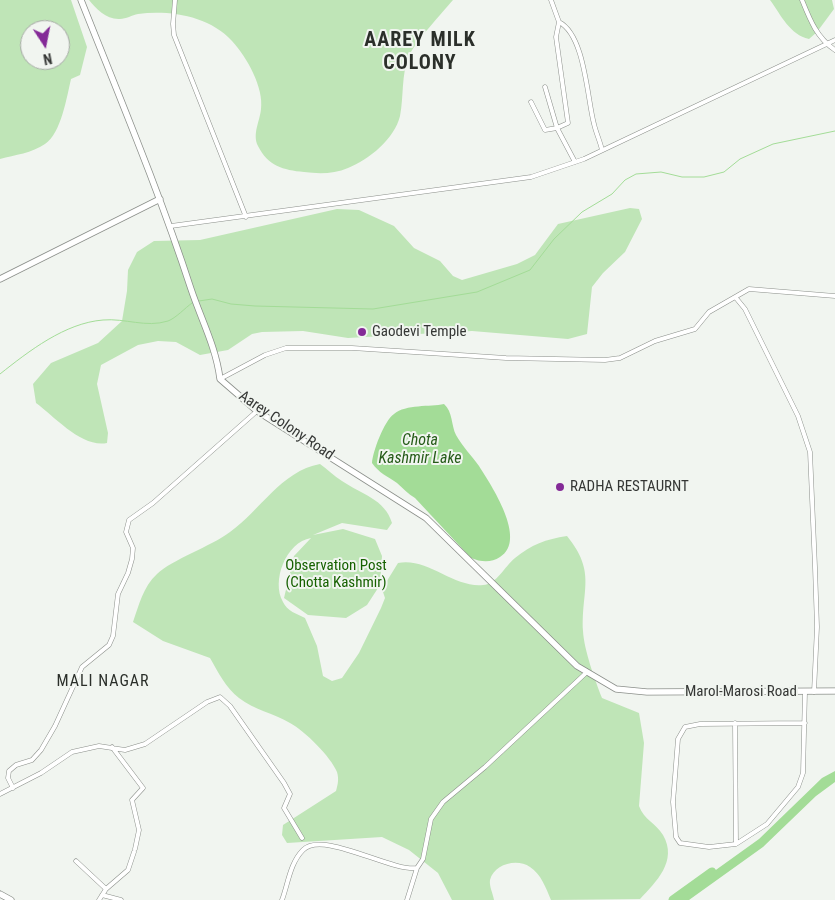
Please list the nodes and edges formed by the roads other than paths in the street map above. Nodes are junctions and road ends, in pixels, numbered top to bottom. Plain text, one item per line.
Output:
1 (80, 0) edge
2 (175, 0) edge
3 (551, 0) edge
4 (802, 0) edge
5 (559, 22) junction
6 (835, 40) edge
7 (826, 44) junction
8 (835, 50) edge
9 (545, 86) dead end
10 (531, 102) dead end
11 (557, 128) junction
12 (602, 150) junction
13 (575, 162) junction
14 (160, 199) junction
15 (246, 217) junction
16 (171, 226) junction
17 (0, 279) edge
18 (835, 296) edge
19 (736, 298) junction
20 (220, 379) junction
21 (258, 411) junction
22 (587, 672) junction
23 (647, 692) joint
24 (806, 692) junction
25 (814, 692) junction
26 (835, 692) edge
27 (736, 723) junction
28 (804, 723) junction
29 (112, 747) junction
30 (13, 788) junction
31 (0, 794) edge
32 (302, 838) dead end
33 (736, 844) junction
34 (76, 861) dead end
35 (418, 868) junction
36 (106, 889) junction
37 (0, 894) edge
38 (102, 895) junction
39 (10, 900) edge
40 (99, 900) edge
41 (121, 900) edge
42 (282, 900) edge
43 (408, 900) edge

1 - 14 main road
2 - 15 street
3 - 5 street
4 - 7 street
5 - 11 street
5 - 12 street
6 - 7 street
7 - 8 street
7 - 12 street
9 - 11 street
10 - 11 street
11 - 13 street
12 - 13 street
13 - 15 street
14 - 16 main road
14 - 17 main road
15 - 16 street
16 - 20 main road
18 - 19 street
19 - 20 street
19 - 25 street
20 - 21 main road, Aarey Colony Road
21 - 22 main road, Aarey Colony Road
21 - 30 street
22 - 23 main road, Aarey Colony Road
22 - 35 street
23 - 24 main road, Marol-Marosi Road
24 - 25 main road, Marol-Marosi Road
24 - 28 street
25 - 26 main road, Marol-Marosi Road
27 - 28 street
27 - 33 street
27 - 33 street
28 - 33 street
29 - 30 street
29 - 32 street
29 - 36 street
30 - 31 street
34 - 36 street
35 - 42 street
35 - 43 street
36 - 38 street
37 - 39 main road
38 - 40 street
38 - 41 street

